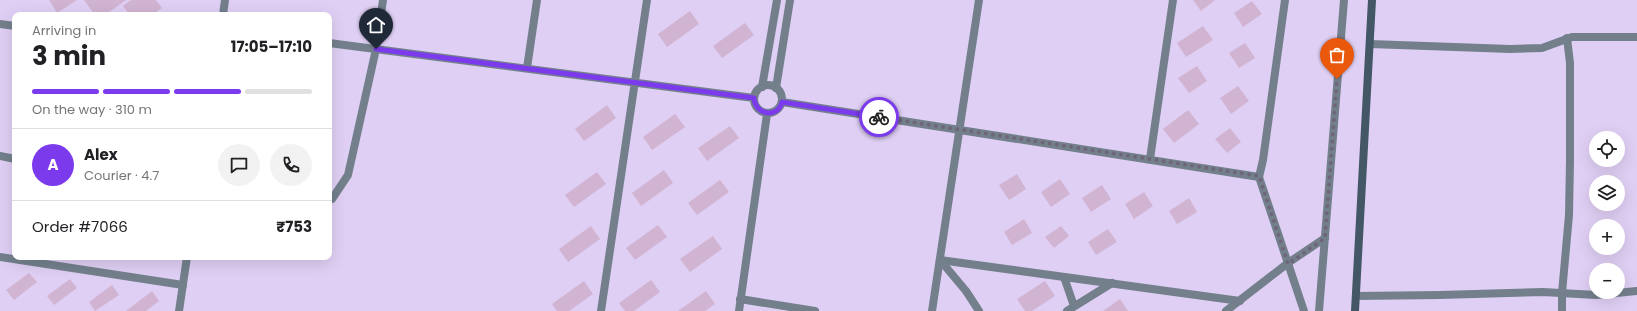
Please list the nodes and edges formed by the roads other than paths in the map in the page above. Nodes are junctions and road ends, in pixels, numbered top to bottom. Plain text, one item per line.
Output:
1 (225, 0) edge
2 (383, 0) edge
3 (537, 0) edge
4 (647, 0) edge
5 (777, 0) edge
6 (790, 0) edge
7 (979, 0) edge
8 (1173, 0) edge
9 (1285, 0) edge
10 (1344, 0) edge
11 (1372, 0) edge
12 (223, 12) edge
13 (0, 24) edge
14 (12, 26) edge
15 (1637, 37) edge
16 (1567, 38) junction
17 (332, 43) edge
18 (1370, 44) junction
19 (376, 49) junction
20 (527, 68) junction
21 (635, 82) junction
22 (762, 87) junction
23 (776, 88) junction
24 (754, 98) junction
25 (782, 102) junction
26 (767, 114) junction
27 (959, 129) junction
28 (0, 156) edge
29 (12, 158) edge
30 (1150, 159) junction
31 (1259, 176) junction
32 (332, 198) edge
33 (1325, 238) junction
34 (0, 257) edge
35 (12, 259) edge
36 (20, 260) edge
37 (187, 260) edge
38 (940, 260) junction
39 (1288, 264) junction
40 (1064, 277) junction
41 (1112, 283) junction
42 (183, 285) junction
43 (1637, 291) edge
44 (1562, 293) junction
45 (1356, 296) junction
46 (740, 298) junction
47 (1240, 301) junction
48 (1070, 308) edge
49 (179, 311) edge
50 (602, 311) edge
51 (739, 311) edge
52 (815, 311) edge
53 (932, 311) edge
54 (979, 311) edge
55 (1226, 311) edge
56 (1304, 311) edge
57 (1319, 311) edge
58 (1355, 311) edge
59 (1562, 311) edge

1 - 12 street
2 - 19 street
3 - 20 street
4 - 21 street
5 - 22 street
6 - 23 street
7 - 27 street
8 - 30 street
9 - 31 street
10 - 33 street
11 - 18 street
13 - 14 street
15 - 16 street
16 - 18 street
16 - 44 street
17 - 19 street
18 - 45 street
19 - 20 street
19 - 32 street
20 - 21 street
21 - 24 street
21 - 50 street
22 - 23 street
22 - 24 street
23 - 25 street
24 - 26 street
25 - 26 street
25 - 27 street
26 - 46 street
27 - 30 street
27 - 38 street
28 - 29 street
30 - 31 street
31 - 39 street
33 - 39 street
33 - 57 street
34 - 35 street
36 - 42 street
37 - 42 street
38 - 40 street
38 - 53 street
38 - 54 street
39 - 47 street
39 - 56 street
40 - 41 street
40 - 48 street
41 - 47 street
41 - 48 street
42 - 49 street
43 - 44 street
44 - 45 street
44 - 59 street
45 - 58 street
46 - 51 street
46 - 52 street
47 - 55 street

